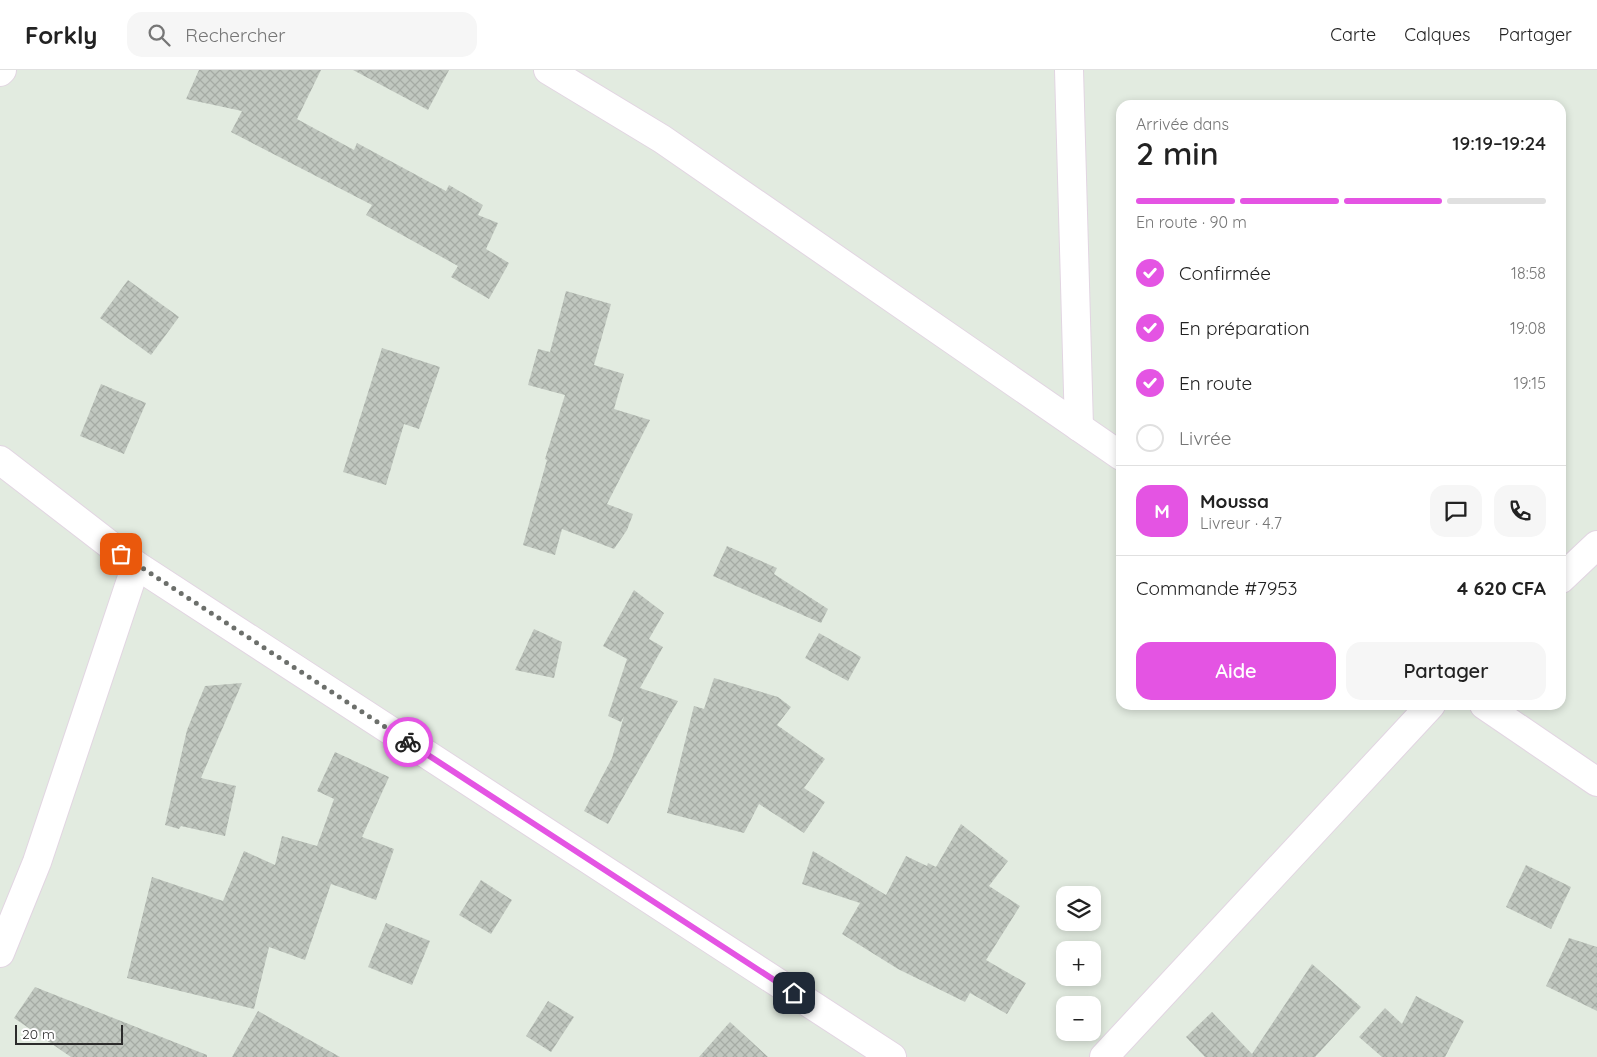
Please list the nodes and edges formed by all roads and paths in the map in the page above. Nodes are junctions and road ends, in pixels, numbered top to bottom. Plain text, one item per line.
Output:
1 (548, 70) edge
2 (1069, 70) edge
3 (1080, 427) junction
4 (1116, 452) edge
5 (0, 460) edge
6 (1597, 545) edge
7 (136, 565) junction
8 (1566, 574) edge
9 (1426, 710) edge
10 (1491, 710) edge
11 (1597, 782) edge
12 (0, 953) edge
13 (892, 1057) edge
14 (1104, 1057) edge

1 - 3 street
2 - 3 street
3 - 4 street
5 - 7 street
6 - 8 street
7 - 12 street
7 - 13 street
9 - 14 street
10 - 11 street

